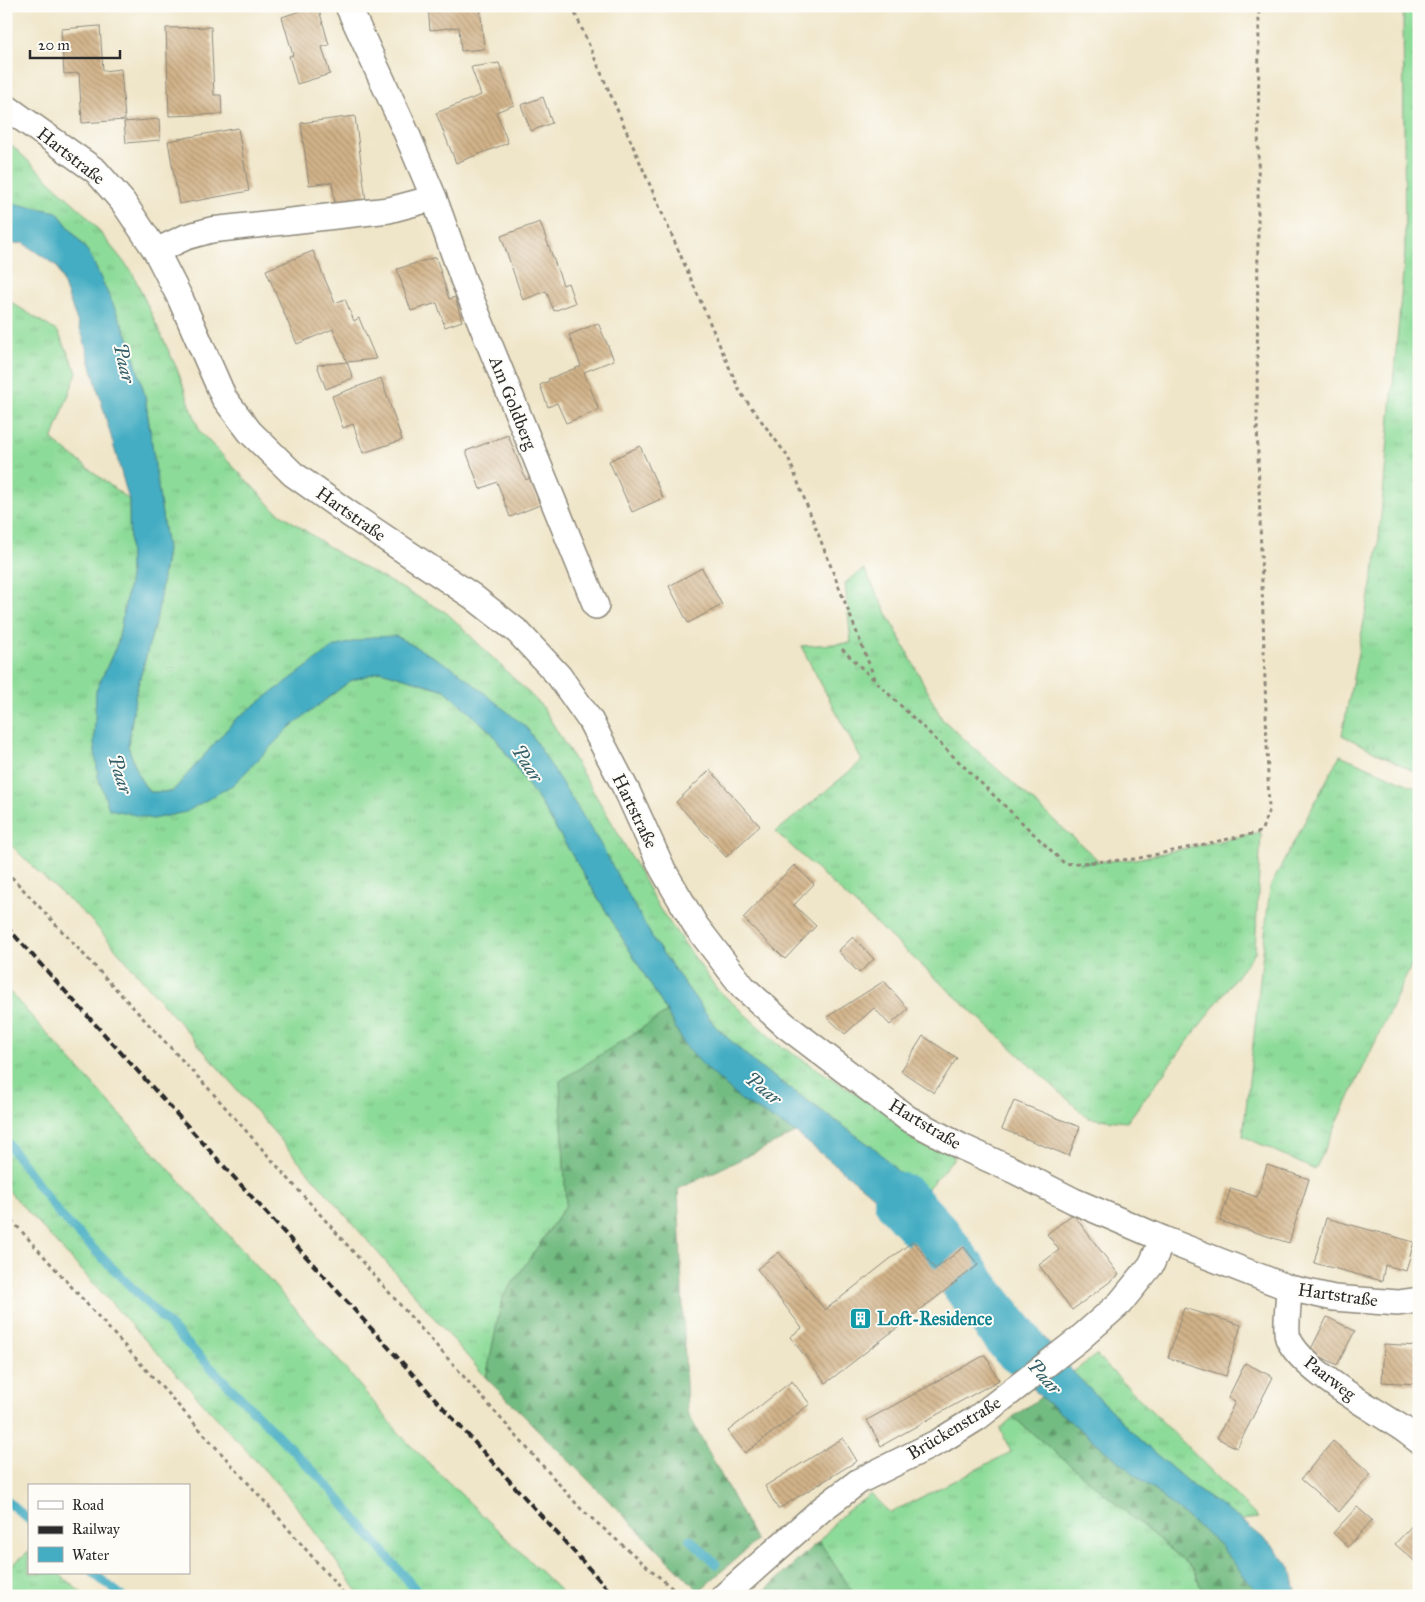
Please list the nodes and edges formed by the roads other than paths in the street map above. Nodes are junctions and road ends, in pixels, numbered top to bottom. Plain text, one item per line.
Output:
1 (348, 6) edge
2 (6, 106) edge
3 (434, 198) junction
4 (156, 251) junction
5 (596, 606) dead end
6 (1163, 1239) junction
7 (1289, 1288) junction
8 (1419, 1300) edge
9 (1419, 1441) edge
10 (724, 1596) edge

1 - 3 street, Am Goldberg
2 - 4 street, Hartstraße
3 - 4 street
3 - 5 street, Am Goldberg
4 - 6 street, Hartstraße
6 - 7 street, Hartstraße
6 - 10 street, Brückenstraße
7 - 8 street, Hartstraße
7 - 9 street, Paarweg

